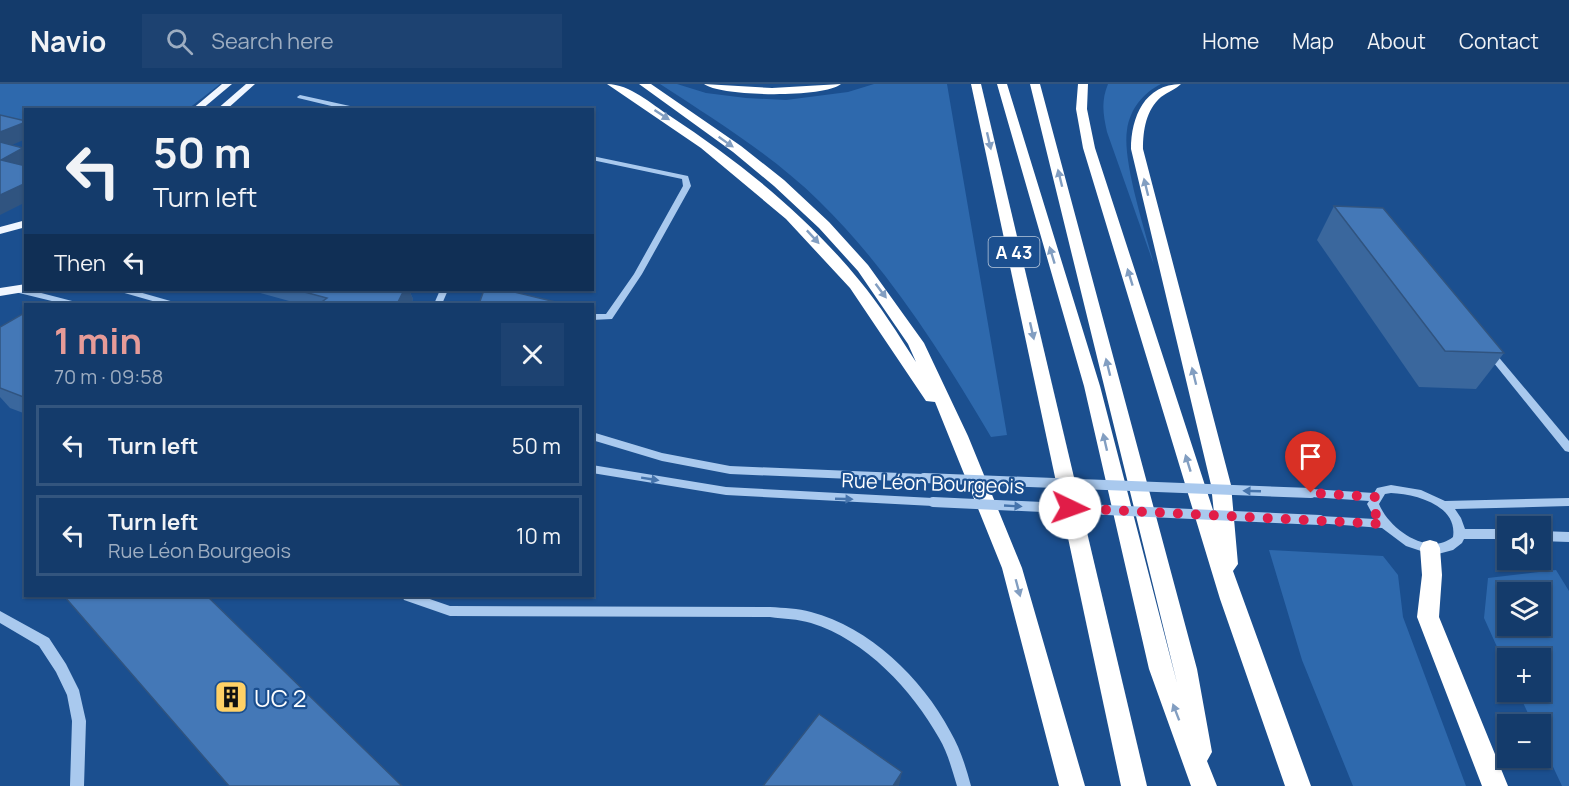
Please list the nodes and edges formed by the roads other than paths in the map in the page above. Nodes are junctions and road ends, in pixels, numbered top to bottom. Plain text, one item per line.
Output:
1 (228, 84) edge
2 (251, 84) edge
3 (612, 84) edge
4 (644, 84) edge
5 (710, 84) edge
6 (836, 84) edge
7 (976, 84) edge
8 (1002, 84) edge
9 (1035, 84) edge
10 (1083, 84) edge
11 (1176, 84) edge
12 (300, 97) dead end
13 (198, 108) edge
14 (222, 108) edge
15 (350, 108) edge
16 (594, 158) edge
17 (24, 224) edge
18 (0, 231) edge
19 (22, 289) edge
20 (29, 291) edge
21 (127, 291) edge
22 (0, 292) edge
23 (70, 303) edge
24 (168, 303) edge
25 (594, 317) edge
26 (1481, 342) edge
27 (958, 436) junction
28 (594, 437) edge
29 (1569, 448) edge
30 (594, 469) edge
31 (1375, 497) junction
32 (1569, 502) edge
33 (1442, 505) junction
34 (1382, 524) junction
35 (1460, 534) junction
36 (1497, 534) edge
37 (1551, 536) edge
38 (1569, 537) edge
39 (1430, 548) junction
40 (411, 597) edge
41 (1231, 599) junction
42 (0, 616) edge
43 (77, 786) edge
44 (964, 786) edge
45 (1072, 786) edge
46 (1134, 786) edge
47 (1205, 786) edge
48 (1298, 786) edge
49 (1495, 786) edge

1 - 13 main road
2 - 14 main road
3 -> 27 highway
4 -> 27 highway
5 - 6 highway
7 -> 46 highway, A 43
47 -> 8 highway, A 43
47 -> 9 highway
41 -> 10 highway
41 -> 11 highway
12 - 15 street
16 - 25 street
17 - 18 main road
19 - 22 main road
20 - 23 street
21 - 24 street
26 - 29 street
27 -> 45 highway
31 -> 28 street, Rue Léon Bourgeois, bridge
30 -> 34 street, Rue Léon Bourgeois, bridge
31 - 33 street, Rue Léon Bourgeois
31 - 34 street
32 - 33 street
33 - 35 street
34 - 39 street
35 - 36 street
35 - 39 street
37 - 38 street
39 - 49 highway
40 - 44 street
41 - 48 highway
42 - 43 street

